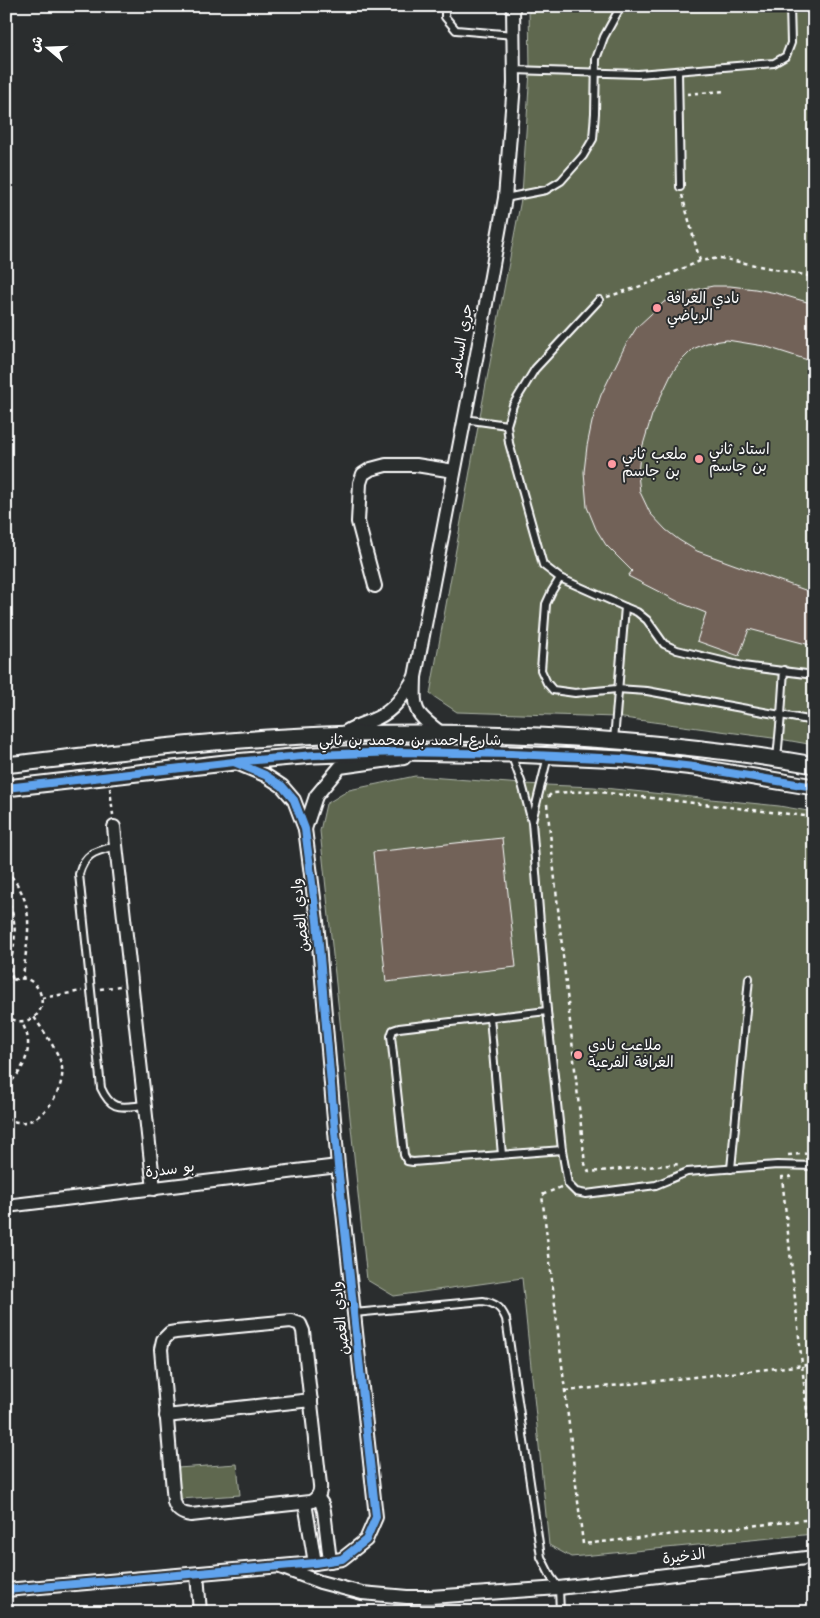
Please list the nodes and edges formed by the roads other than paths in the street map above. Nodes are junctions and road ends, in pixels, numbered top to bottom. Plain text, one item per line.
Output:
1 (445, 6) edge
2 (513, 6) edge
3 (621, 6) edge
4 (790, 6) edge
5 (514, 35) junction
6 (514, 70) junction
7 (678, 71) junction
8 (595, 73) junction
9 (680, 187) road end
10 (505, 198) junction
11 (599, 300) road end
12 (464, 419) junction
13 (507, 425) junction
14 (454, 471) junction
15 (560, 578) junction
16 (376, 586) dead end
17 (626, 607) junction
18 (784, 670) junction
19 (814, 675) edge
20 (414, 677) junction
21 (617, 690) junction
22 (781, 716) junction
23 (814, 721) edge
24 (440, 733) junction
25 (341, 734) junction
26 (614, 740) junction
27 (442, 753) junction
28 (511, 754) junction
29 (548, 756) junction
30 (777, 759) junction
31 (234, 762) junction
32 (6, 765) edge
33 (814, 765) edge
34 (814, 787) edge
35 (6, 788) edge
36 (532, 822) junction
37 (114, 826) road end
38 (305, 829) junction
39 (116, 846) junction
40 (749, 978) dead end
41 (547, 1011) junction
42 (490, 1017) junction
43 (145, 1105) junction
44 (562, 1150) junction
45 (502, 1155) junction
46 (338, 1166) junction
47 (814, 1166) edge
48 (731, 1169) junction
49 (154, 1189) junction
50 (6, 1206) edge
51 (354, 1313) junction
52 (310, 1400) junction
53 (166, 1416) junction
54 (311, 1500) junction
55 (814, 1557) edge
56 (330, 1561) junction
57 (315, 1563) junction
58 (279, 1566) junction
59 (197, 1574) junction
60 (559, 1588) junction
61 (6, 1590) edge
62 (200, 1612) edge
63 (560, 1612) edge

1 - 5 lane
2 - 5 street, جري السامر
3 - 8 lane
4 - 7 lane
5 - 6 street, جري السامر
6 - 8 lane
6 - 10 street, جري السامر
7 - 8 lane
7 - 9 lane
8 - 10 lane
10 - 12 street, جري السامر
11 - 13 lane
12 - 13 lane
12 - 14 street, جري السامر
13 - 15 lane
14 - 16 street
14 - 20 street, جري السامر
15 - 17 lane
15 - 21 lane
17 - 18 lane
17 - 21 lane
18 - 19 lane
18 - 22 lane
20 - 24 street, جري السامر
20 - 25 street, جري السامر
21 - 22 lane
21 - 26 lane
22 - 23 lane
22 - 30 lane
24 - 25 street, شارع احمد بن محمد بن ثاني
24 - 26 street, شارع احمد بن محمد بن ثاني
25 - 32 street, شارع احمد بن محمد بن ثاني
26 - 30 street, شارع احمد بن محمد بن ثاني
27 - 28 street, شارع احمد بن محمد بن ثاني
27 - 31 street, شارع احمد بن محمد بن ثاني
27 - 38 street, وادي الغصن
28 - 29 street, شارع احمد بن محمد بن ثاني
28 - 36 lane
29 - 34 street, شارع احمد بن محمد بن ثاني
29 - 36 lane
30 - 33 street, شارع احمد بن محمد بن ثاني
31 - 35 street, شارع احمد بن محمد بن ثاني
31 - 38 street, وادي الغصن
36 - 41 lane
37 - 39 street
38 - 46 street, وادي الغصن
39 - 43 street
39 - 43 lane
40 - 48 lane
41 - 42 lane
41 - 44 lane
42 - 45 lane
42 - 45 lane
43 - 49 street
44 - 45 lane
44 - 48 lane
46 - 49 street, بو سدرة
46 - 51 street, وادي الغصن
47 - 48 lane
49 - 50 street, بو سدرة
51 - 56 street, وادي الغصن
51 - 60 lane
52 - 53 street
52 - 53 street
52 - 54 street
53 - 54 street
54 - 56 street
54 - 57 street
55 - 60 street, الذخيرة
56 - 57 street, وادي الغصن
57 - 58 street, وادي الغصن
58 - 59 street, وادي الغصن
58 - 60 street, الذخيرة
59 - 61 street, وادي الغصن
59 - 62 street
60 - 63 lane

